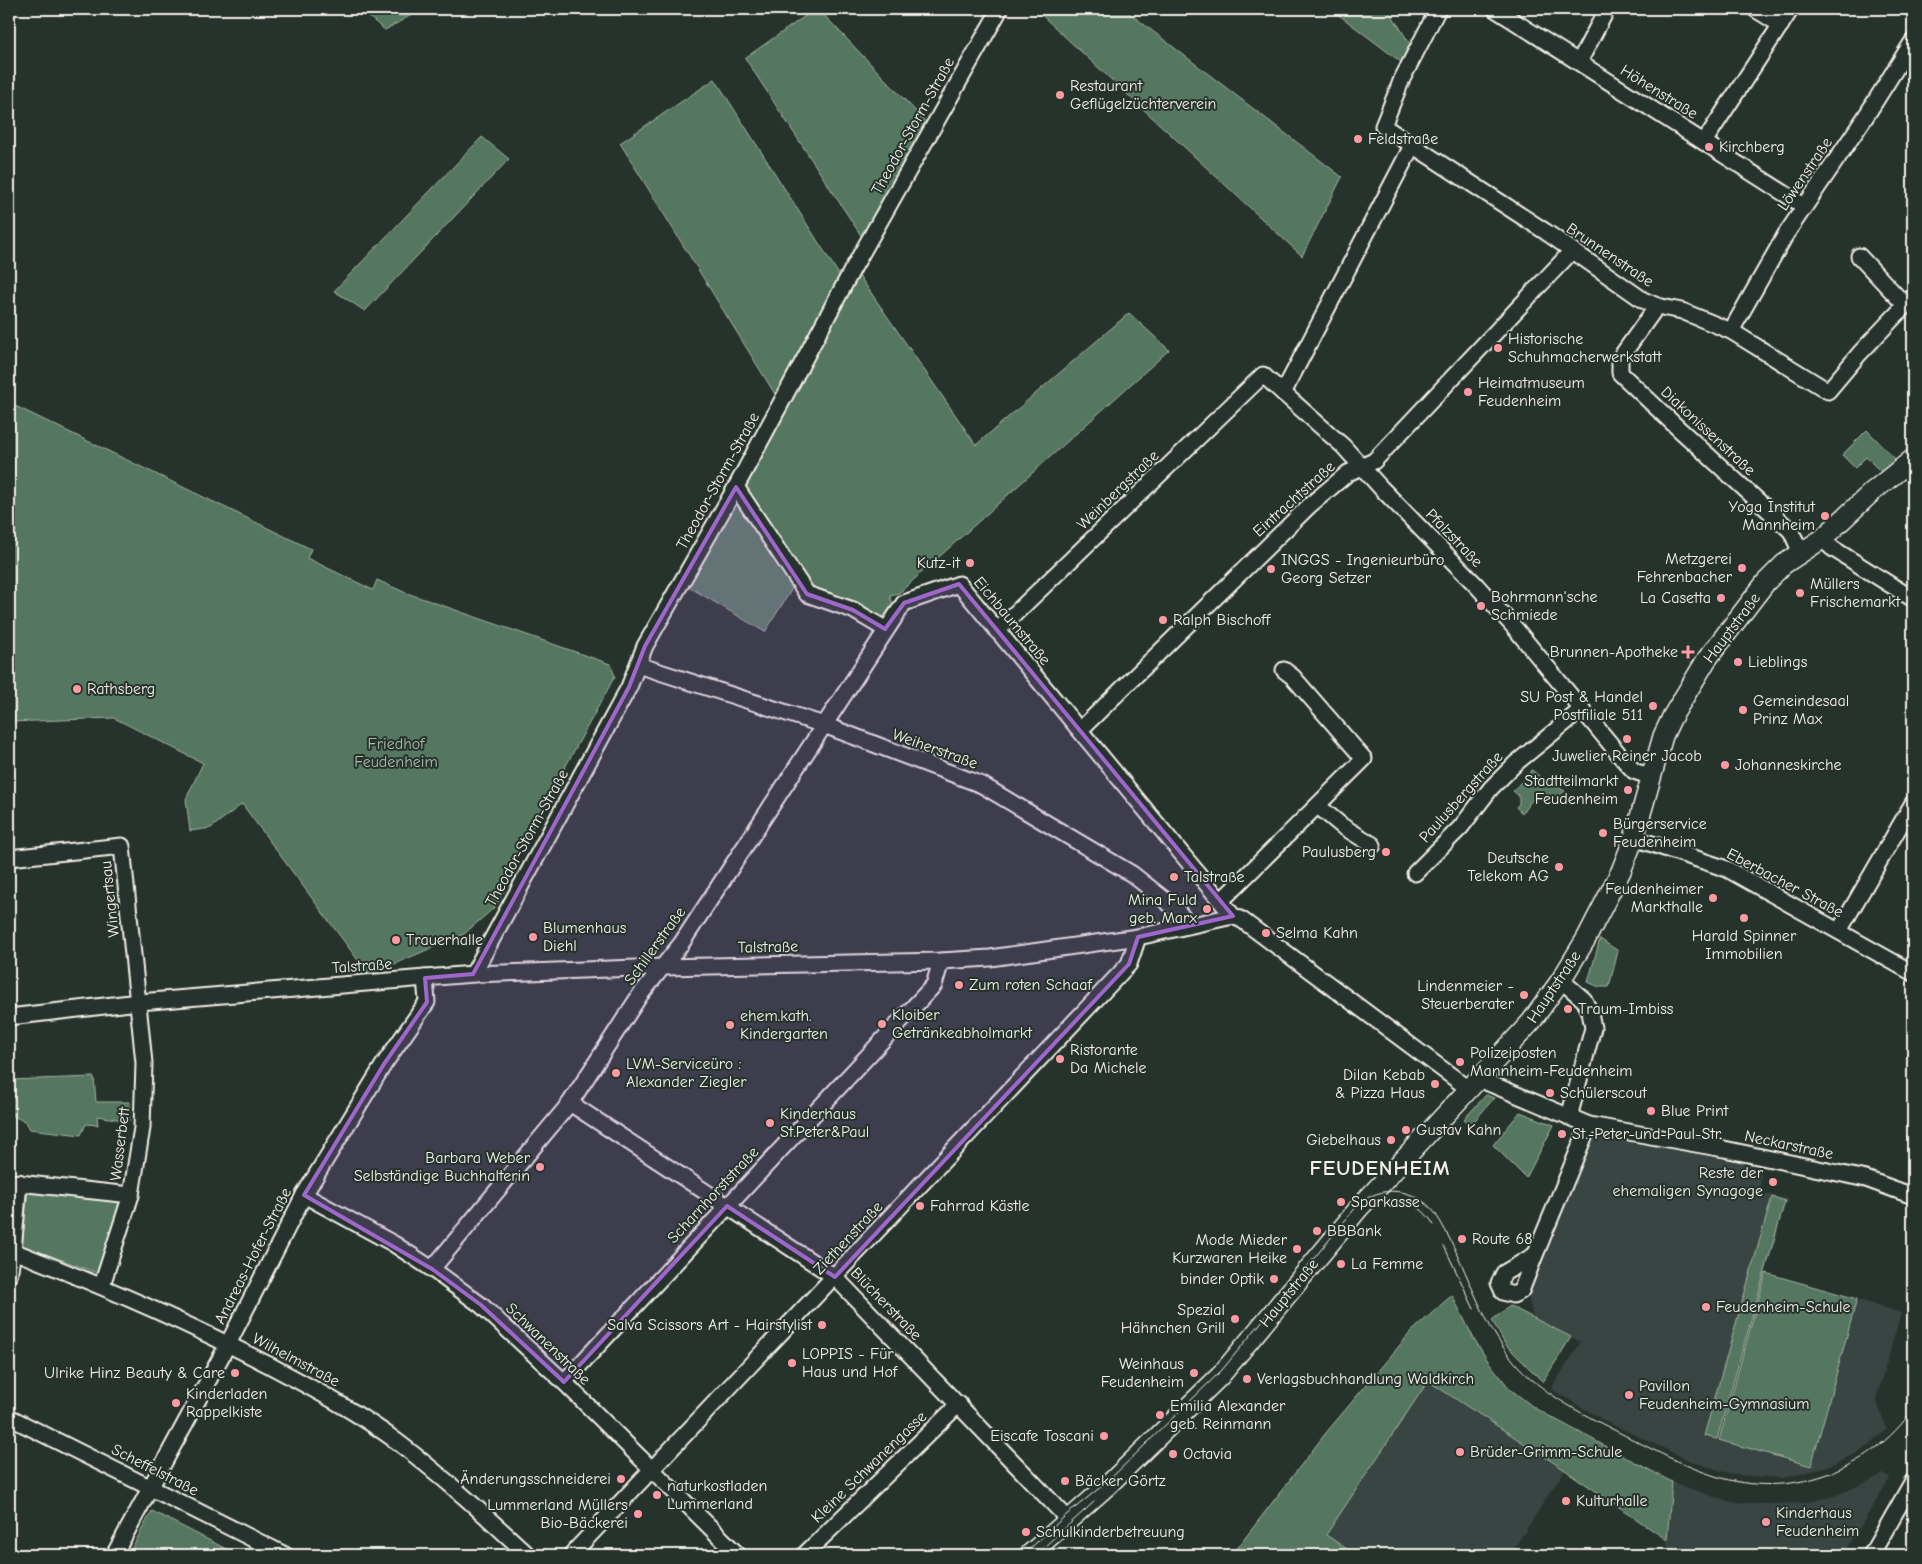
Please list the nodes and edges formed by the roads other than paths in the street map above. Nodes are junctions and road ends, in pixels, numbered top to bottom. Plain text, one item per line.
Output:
1 (1000, 9) edge
2 (1438, 9) edge
3 (1495, 9) edge
4 (1607, 9) edge
5 (1755, 9) edge
6 (1791, 9) edge
7 (1781, 25) junction
8 (1913, 41) edge
9 (1580, 62) junction
10 (1704, 142) junction
11 (1412, 146) junction
12 (1804, 206) junction
13 (1572, 251) junction
14 (1859, 256) dead end
15 (1909, 301) edge
16 (1657, 306) junction
17 (1732, 331) junction
18 (1263, 375) joint
19 (1283, 392) junction
20 (1913, 459) edge
21 (1362, 466) junction
22 (736, 487) junction
23 (1822, 539) junction
24 (1801, 553) junction
25 (1913, 599) edge
26 (885, 629) junction
27 (997, 630) junction
28 (638, 665) junction
29 (1284, 670) dead end
30 (1582, 709) junction
31 (824, 725) junction
32 (1080, 730) junction
33 (1651, 777) junction
34 (1913, 803) edge
35 (1318, 806) junction
36 (1634, 838) junction
37 (1373, 845) dead end
38 (9, 858) edge
39 (1415, 873) dead end
40 (1221, 900) junction
41 (1233, 916) junction
42 (1189, 925) junction
43 (1839, 931) junction
44 (1138, 937) junction
45 (941, 961) junction
46 (663, 967) junction
47 (1913, 973) edge
48 (473, 974) junction
49 (425, 978) junction
50 (1562, 980) junction
51 (139, 1002) junction
52 (9, 1017) edge
53 (1474, 1084) junction
54 (570, 1103) junction
55 (1569, 1118) junction
56 (1588, 1125) junction
57 (14, 1182) edge
58 (132, 1195) junction
59 (304, 1195) junction
60 (1913, 1196) edge
61 (727, 1206) junction
62 (13, 1251) junction
63 (1535, 1255) dead end
64 (432, 1269) junction
65 (9, 1276) edge
66 (835, 1277) junction
67 (102, 1286) junction
68 (228, 1344) junction
69 (564, 1382) junction
70 (959, 1404) junction
71 (9, 1417) edge
72 (652, 1470) junction
73 (1913, 1481) edge
74 (150, 1487) junction
75 (1068, 1519) junction
76 (280, 1554) edge
77 (114, 1555) edge
78 (528, 1555) edge
79 (571, 1555) edge
80 (738, 1555) edge
81 (804, 1555) edge
82 (1029, 1555) edge
83 (1871, 1555) edge

1 - 22 street, Theodor-Storm-Straße
2 - 11 street, Brunnenstraße
3 - 9 street, Höhenstraße
4 - 9 street
5 - 7 street
6 - 7 street
7 - 10 street
8 - 12 street, Löwenstraße
9 - 10 street, Höhenstraße
10 - 12 street, Höhenstraße
11 - 13 street, Brunnenstraße
11 - 19 street
12 - 17 street, Löwenstraße
13 - 16 street, Brunnenstraße
13 - 21 street, Eintrachtstraße
14 - 15 street
15 - 17 street, Brunnenstraße
16 - 17 street, Brunnenstraße
16 - 24 street, Diakonissenstraße
18 - 19 street, Pfalzstraße
18 - 27 street, Weinbergstraße
19 - 21 street, Pfalzstraße
20 - 23 street, Hauptstraße
21 - 30 street, Pfalzstraße
21 - 32 street, Eintrachtstraße
22 - 26 street
22 - 28 street, Theodor-Storm-Straße
23 - 24 street, Hauptstraße
23 - 25 street
24 - 33 street, Hauptstraße
26 - 27 street, Eichbaumstraße
26 - 31 street, Schillerstraße
27 - 32 street, Eichbaumstraße
28 - 31 street, Weiherstraße
28 - 48 street, Theodor-Storm-Straße
29 - 35 street
30 - 33 street, Pfalzstraße
30 - 39 street, Paulusbergstraße
31 - 42 street, Weiherstraße
31 - 46 street, Schillerstraße
32 - 40 street, Eichbaumstraße
33 - 36 street, Hauptstraße
34 - 43 street
35 - 37 street
35 - 40 street
36 - 43 street, Eberbacher Straße
36 - 50 street, Hauptstraße
38 - 51 street, Wingertsau
40 - 41 street, Eichbaumstraße
41 - 42 street, Talstraße
41 - 53 street
42 - 44 street, Talstraße
43 - 47 street, Eberbacher Straße
44 - 45 street, Talstraße
44 - 66 street, Ziethenstraße
45 - 46 street, Talstraße
45 - 61 street, Scharnhorststraße
46 - 48 street, Talstraße
46 - 54 street, Schillerstraße
48 - 49 street, Talstraße
49 - 51 street, Talstraße
49 - 59 street, Andreas-Hofer-Straße
50 - 53 street, Hauptstraße
50 - 55 street
51 - 52 street, Talstraße
51 - 58 street, Wasserbett
53 - 55 street, Neckarstraße
53 - 75 street, Hauptstraße
54 - 61 street, Blücherstraße
54 - 64 street, Schillerstraße
55 - 56 street, Neckarstraße
56 - 60 street, Neckarstraße
56 - 63 street
57 - 58 street
57 - 62 street
58 - 67 street, Wasserbett
59 - 64 street, Schwanenstraße
59 - 68 street, Andreas-Hofer-Straße
61 - 66 street, Blücherstraße
61 - 69 street, Scharnhorststraße
62 - 65 street
62 - 67 street, Wilhelmstraße
64 - 69 street, Schwanenstraße
66 - 70 street, Blücherstraße
66 - 72 street, Ziethenstraße
67 - 68 street, Wilhelmstraße
68 - 74 street, Andreas-Hofer-Straße
68 - 78 street, Wilhelmstraße
69 - 72 street, Schwanenstraße
70 - 75 street, Blücherstraße
70 - 81 street, Kleine Schwanengasse
71 - 74 street, Scheffelstraße
72 - 79 street, Ziethenstraße
72 - 80 street, Schwanenstraße
73 - 83 street
74 - 76 street, Scheffelstraße
74 - 77 street, Andreas-Hofer-Straße
75 - 82 street, Hauptstraße

